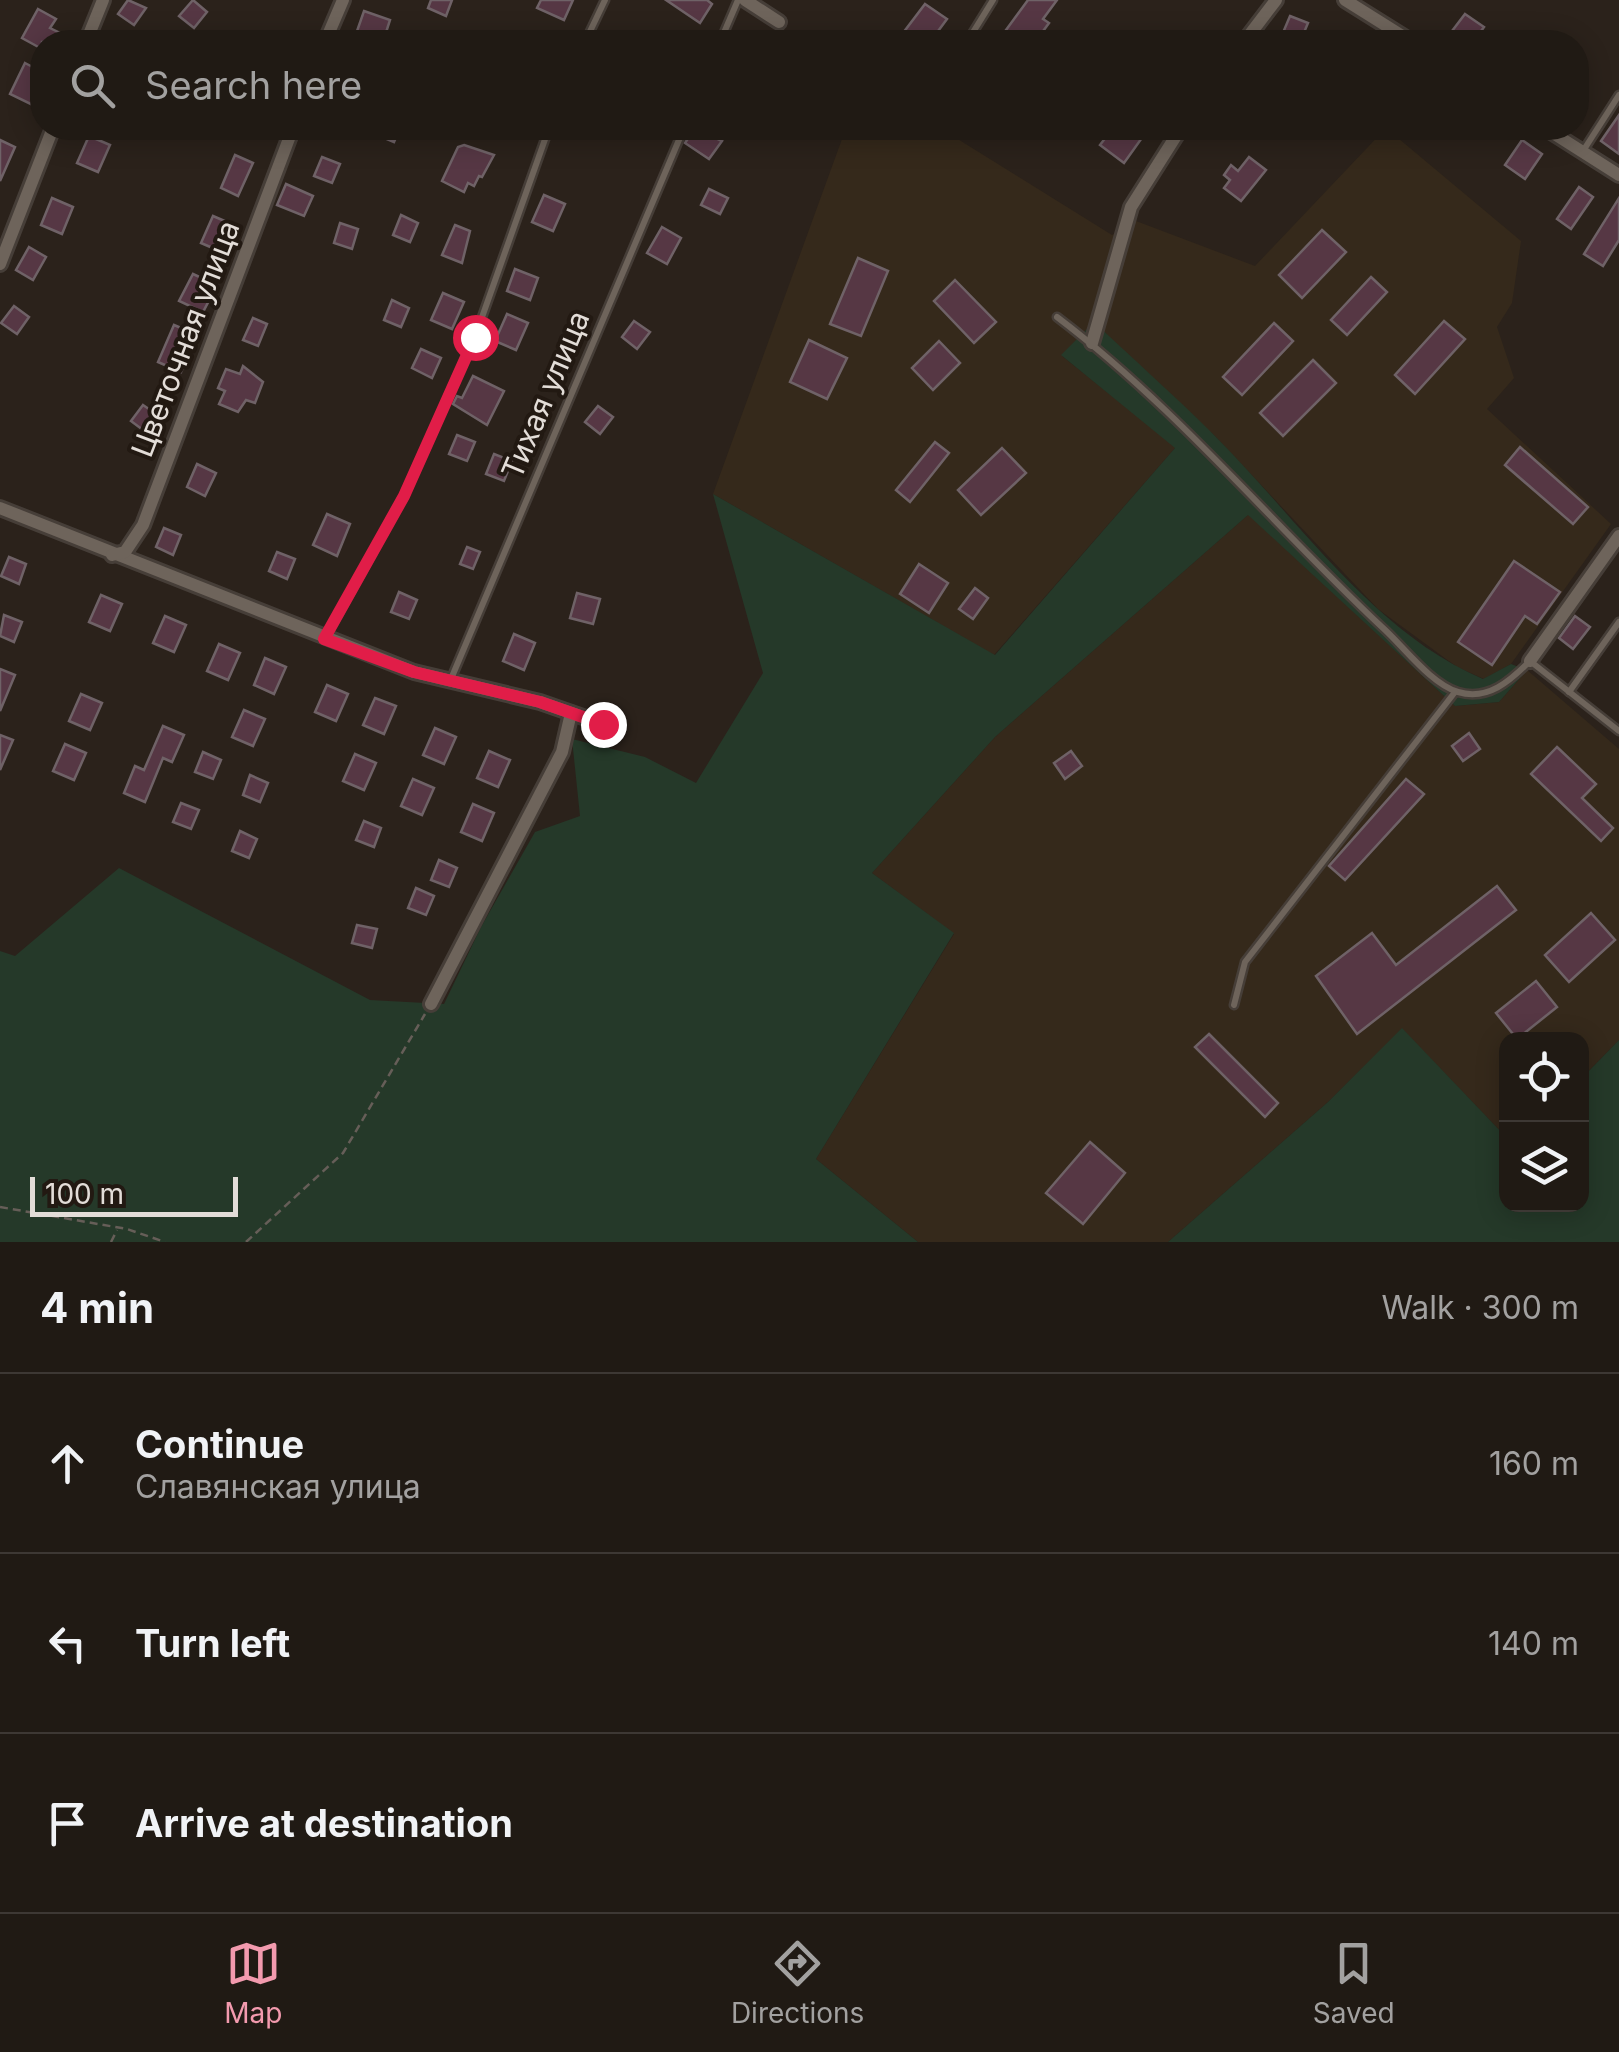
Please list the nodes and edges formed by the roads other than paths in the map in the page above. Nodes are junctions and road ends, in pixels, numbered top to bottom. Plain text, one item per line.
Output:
1 (103, 0) edge
2 (342, 0) edge
3 (605, 0) edge
4 (738, 0) edge
5 (746, 0) edge
6 (994, 0) edge
7 (1276, 0) edge
8 (1344, 0) edge
9 (779, 22) dead end
10 (91, 30) edge
11 (331, 30) edge
12 (591, 30) edge
13 (725, 30) edge
14 (975, 30) edge
15 (1253, 30) edge
16 (1393, 30) edge
17 (1619, 95) edge
18 (48, 140) edge
19 (288, 140) edge
20 (545, 140) edge
21 (679, 140) edge
22 (1173, 140) edge
23 (1564, 140) edge
24 (1583, 152) junction
25 (1619, 175) edge
26 (0, 264) edge
27 (1058, 316) dead end
28 (1092, 343) junction
29 (0, 508) edge
30 (1619, 536) edge
31 (112, 555) junction
32 (1619, 622) edge
33 (324, 639) junction
34 (1530, 661) junction
35 (450, 681) junction
36 (1454, 692) junction
37 (1569, 692) junction
38 (571, 713) junction
39 (603, 724) dead end
40 (1619, 731) edge
41 (431, 1004) road end
42 (1234, 1004) dead end

1 - 10 street
2 - 11 street
3 - 12 lane
4 - 13 lane
5 - 9 street
6 - 14 lane
7 - 15 street
8 - 16 street
17 - 24 lane
18 - 26 street
19 - 31 street, Цветочная улица
20 - 33 lane
21 - 35 lane, Тихая улица
22 - 28 street
23 - 24 street
24 - 25 street
27 - 28 lane
28 - 36 lane
29 - 31 street
30 - 34 street
31 - 33 street
32 - 37 lane
33 - 35 street
34 - 36 lane
34 - 37 lane
35 - 38 street
36 - 42 lane
37 - 40 lane
38 - 39 street
38 - 41 street

